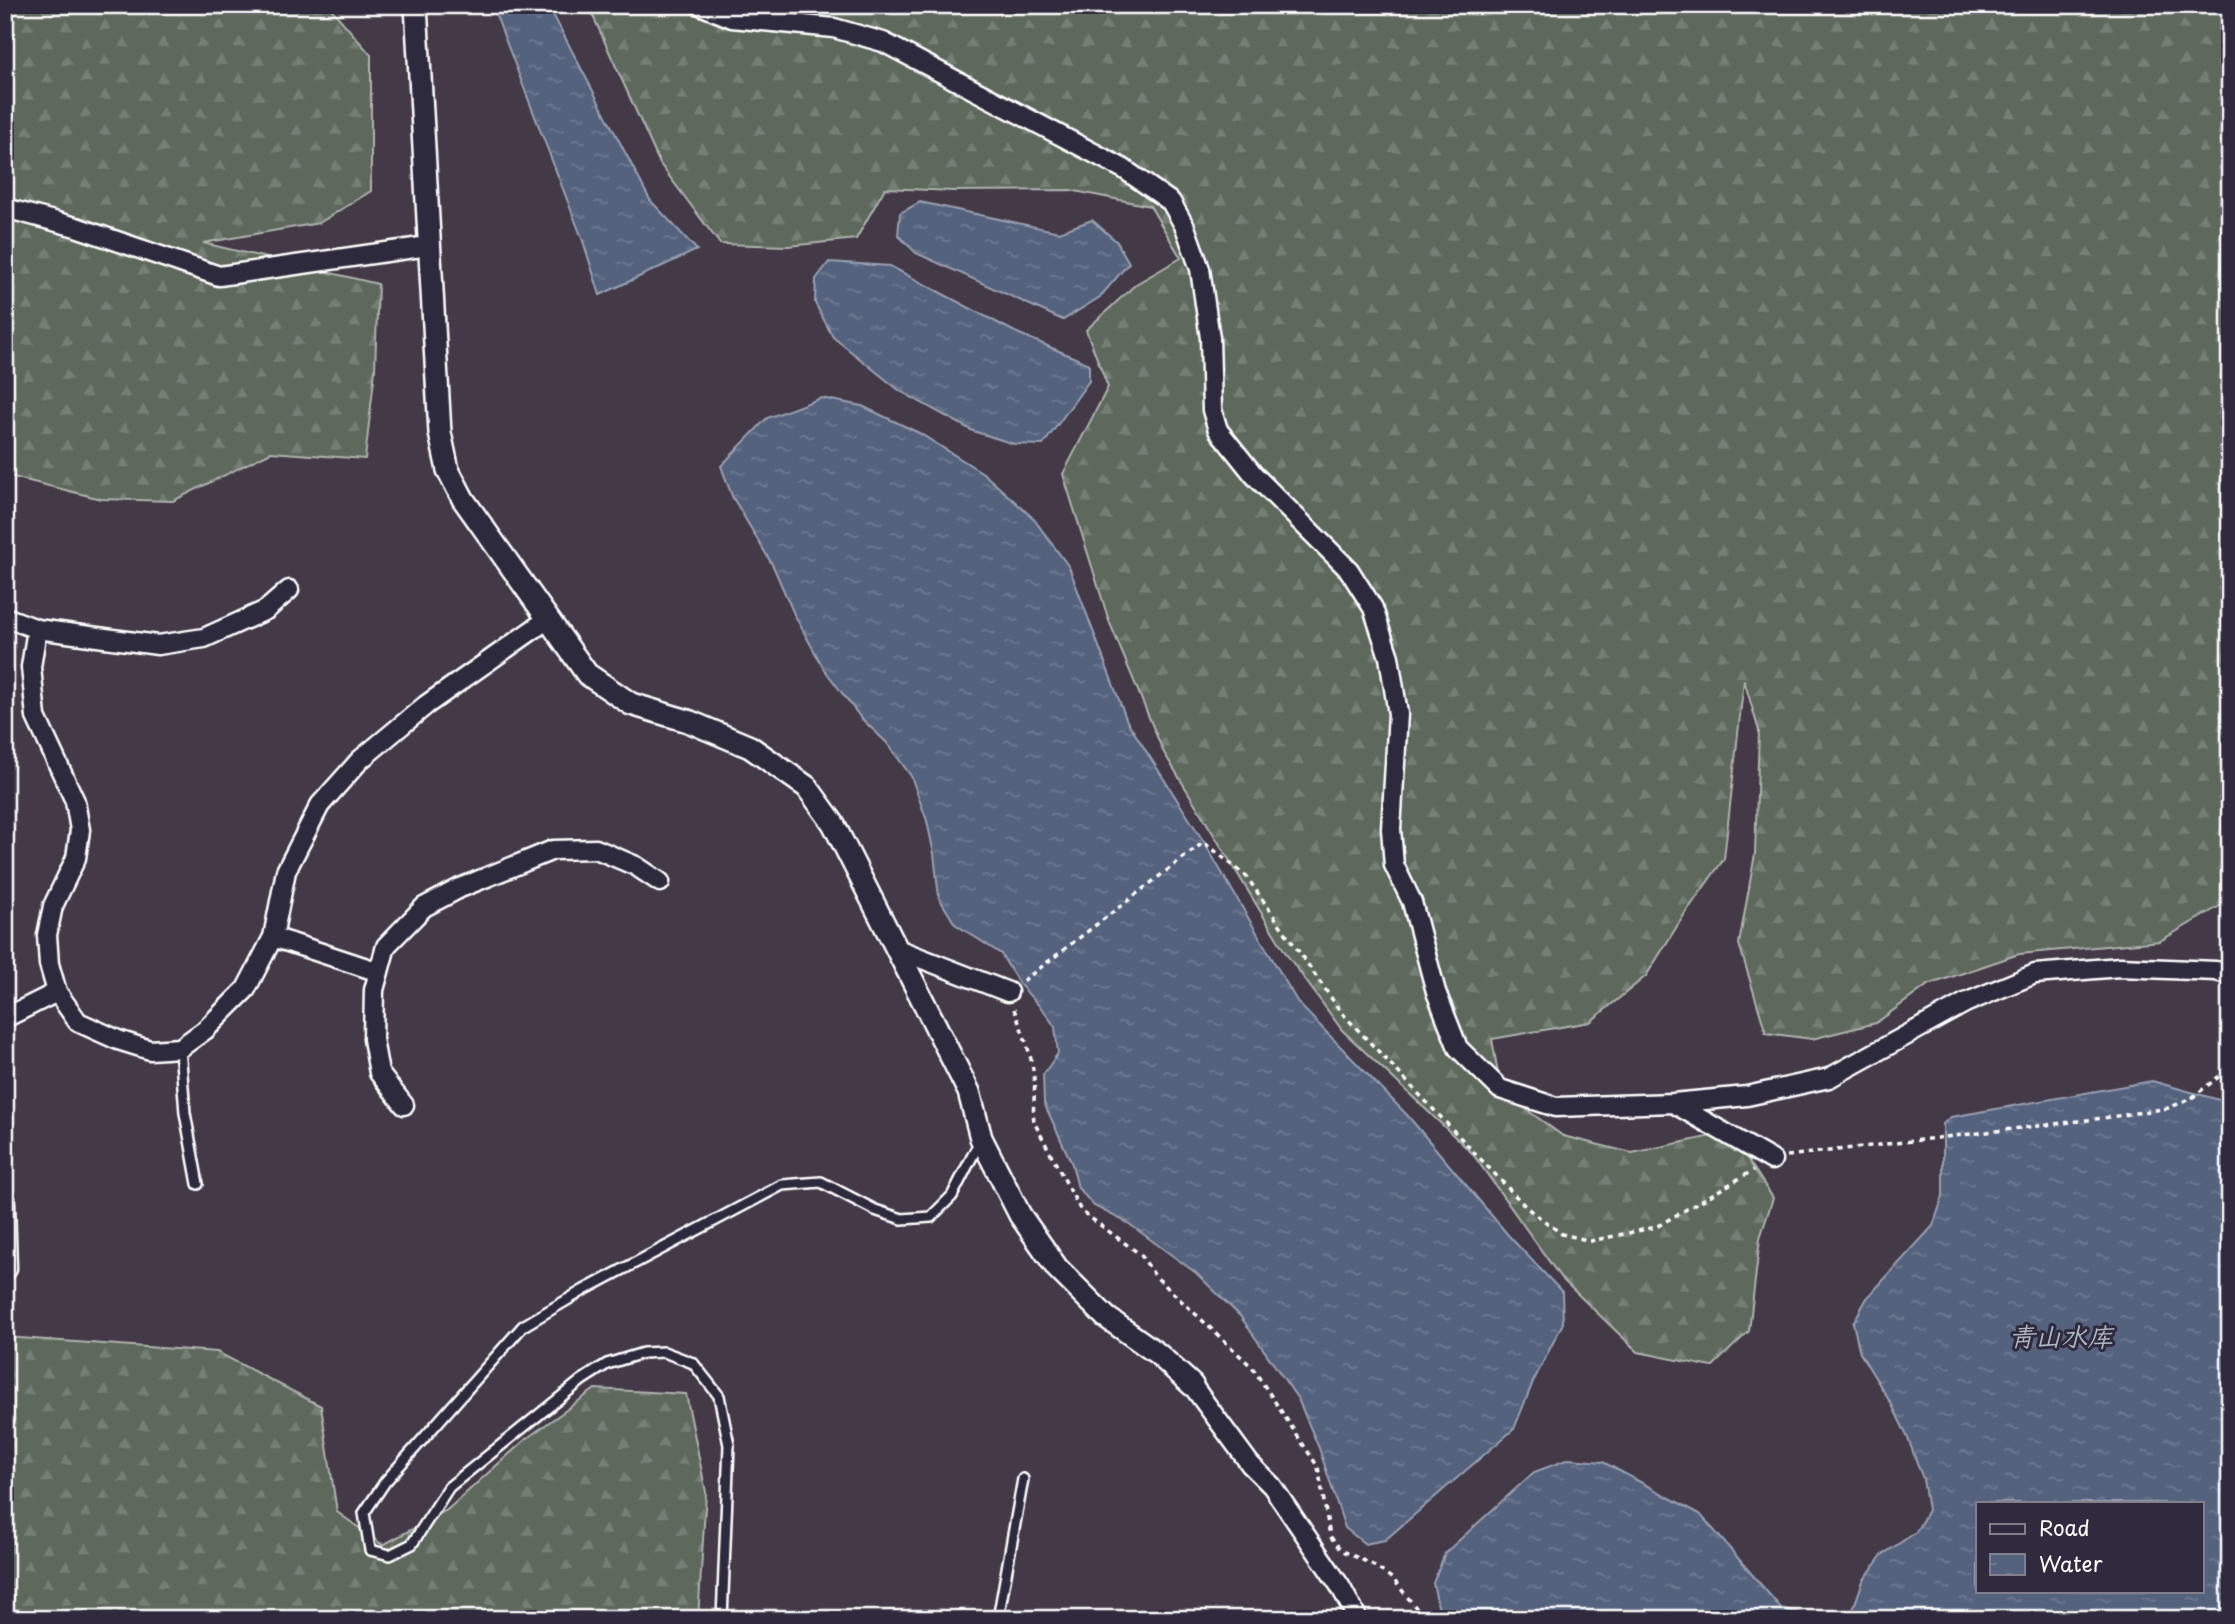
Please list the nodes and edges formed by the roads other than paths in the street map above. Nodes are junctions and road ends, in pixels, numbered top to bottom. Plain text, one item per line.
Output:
1 (416, 5) edge
2 (700, 5) edge
3 (5, 208) edge
4 (428, 246) junction
5 (289, 590) dead end
6 (5, 617) edge
7 (548, 620) junction
8 (37, 629) junction
9 (660, 882) dead end
10 (273, 937) junction
11 (897, 949) junction
12 (379, 972) junction
13 (2230, 975) edge
14 (57, 992) junction
15 (1009, 992) road end
16 (5, 1018) edge
17 (180, 1048) junction
18 (1673, 1103) junction
19 (404, 1105) dead end
20 (981, 1138) junction
21 (1772, 1160) road end
22 (198, 1184) dead end
23 (5, 1202) edge
24 (7, 1269) dead end
25 (1192, 1385) joint
26 (1023, 1479) dead end
27 (722, 1619) edge
28 (998, 1619) edge
29 (1358, 1619) edge

1 - 4 street
2 - 18 street
3 - 4 street
4 - 7 street
5 - 8 street
6 - 8 street
7 - 10 street
7 - 11 street
8 - 14 street
9 - 12 street
10 - 12 street
10 - 17 street
11 - 15 street
11 - 20 street
12 - 19 street
13 - 18 street
14 - 16 street
14 - 17 street
17 - 22 lane
18 - 21 street
20 - 25 street
20 - 27 lane
23 - 24 street
25 - 29 street
26 - 28 lane

